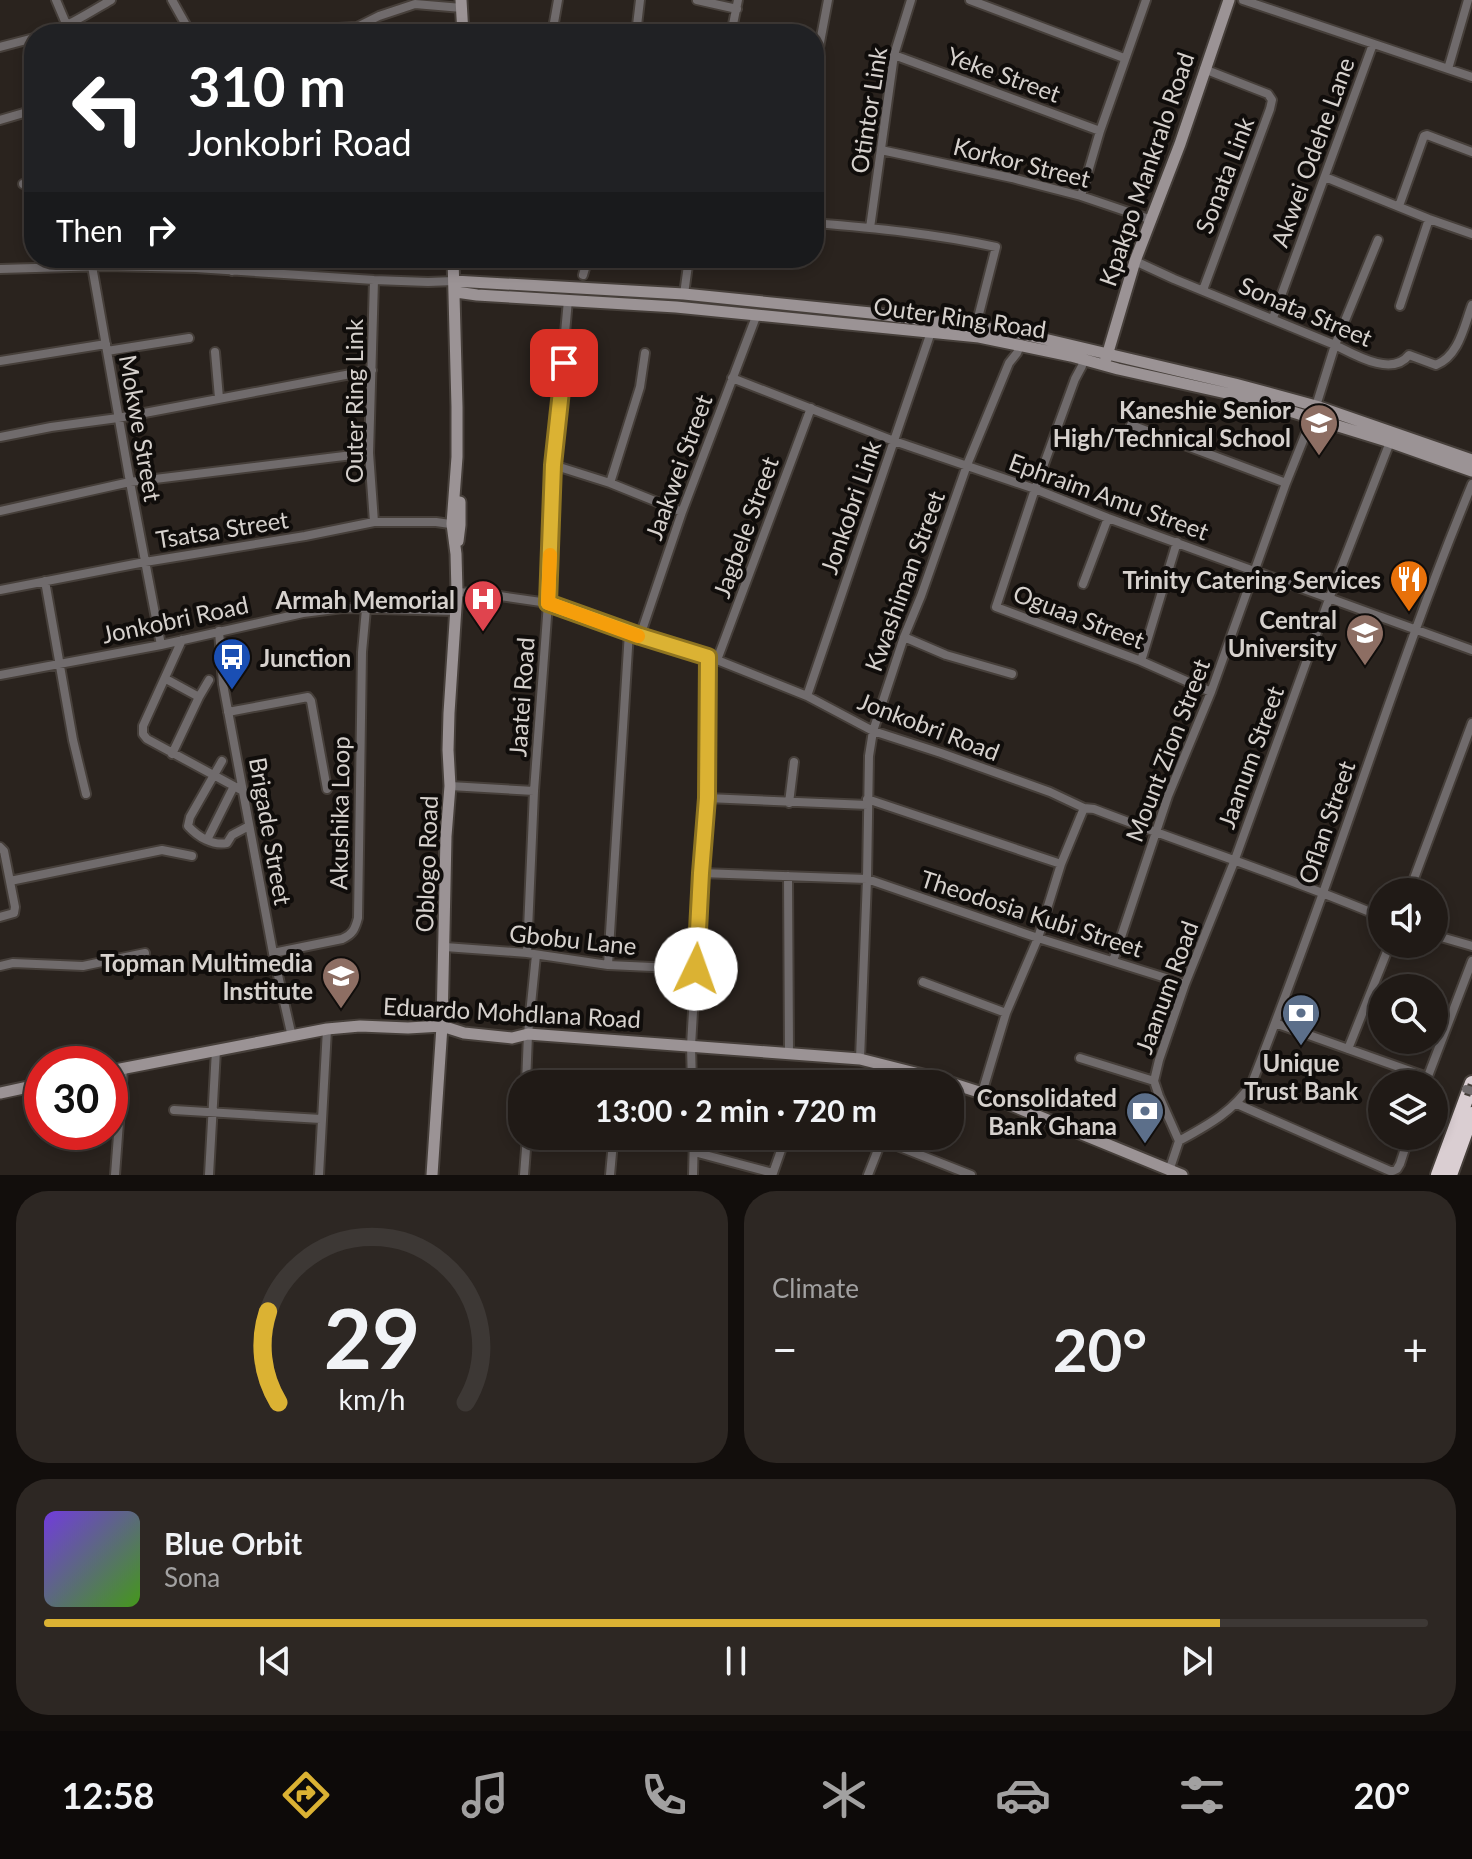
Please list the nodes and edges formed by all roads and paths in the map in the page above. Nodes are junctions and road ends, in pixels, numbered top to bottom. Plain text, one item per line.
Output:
1 (56, 0) edge
2 (111, 0) edge
3 (172, 0) edge
4 (558, 0) edge
5 (640, 0) edge
6 (697, 0) edge
7 (828, 0) edge
8 (911, 0) edge
9 (970, 0) edge
10 (1146, 0) edge
11 (1229, 0) edge
12 (1243, 0) edge
13 (1468, 0) edge
14 (462, 4) edge
15 (737, 4) edge
16 (66, 24) edge
17 (71, 24) edge
18 (185, 24) edge
19 (363, 24) edge
20 (463, 24) edge
21 (554, 24) edge
22 (637, 24) edge
23 (733, 24) edge
24 (823, 24) edge
25 (24, 41) edge
26 (1373, 44) junction
27 (0, 47) edge
28 (894, 55) junction
29 (1124, 58) junction
30 (1204, 69) junction
31 (1448, 69) junction
32 (1472, 77) edge
33 (24, 113) edge
34 (0, 120) edge
35 (1100, 131) junction
36 (881, 150) junction
37 (1472, 152) edge
38 (1325, 177) junction
39 (1081, 196) junction
40 (1399, 206) junction
41 (1429, 219) junction
42 (1152, 220) junction
43 (824, 224) edge
44 (870, 228) junction
45 (1472, 234) edge
46 (1378, 240) dead end
47 (1135, 261) junction
48 (31, 268) edge
49 (92, 268) edge
50 (148, 268) edge
51 (232, 268) edge
52 (455, 268) edge
53 (460, 268) edge
54 (585, 268) edge
55 (688, 268) edge
56 (0, 269) edge
57 (232, 271) junction
58 (583, 275) dead end
59 (374, 280) junction
60 (459, 287) junction
61 (1203, 290) junction
62 (684, 294) junction
63 (568, 300) junction
64 (1472, 305) edge
65 (1400, 306) dead end
66 (757, 314) junction
67 (1273, 318) junction
68 (979, 327) junction
69 (931, 332) junction
70 (189, 338) dead end
71 (1017, 339) junction
72 (1335, 345) junction
73 (106, 348) junction
74 (215, 352) dead end
75 (645, 353) dead end
76 (1083, 359) junction
77 (1106, 359) junction
78 (0, 361) edge
79 (372, 370) junction
80 (732, 378) junction
81 (219, 398) junction
82 (1316, 406) junction
83 (811, 408) junction
84 (118, 418) junction
85 (1312, 418) junction
86 (1131, 425) dead end
87 (0, 437) edge
88 (894, 441) junction
89 (1390, 442) junction
90 (369, 453) junction
91 (1472, 460) edge
92 (553, 465) junction
93 (967, 465) junction
94 (1472, 471) edge
95 (130, 482) junction
96 (610, 483) junction
97 (1286, 483) junction
98 (1472, 484) edge
99 (1035, 489) junction
100 (0, 511) edge
101 (682, 512) junction
102 (1108, 518) junction
103 (374, 522) junction
104 (456, 525) junction
105 (1177, 542) junction
106 (145, 562) junction
107 (1255, 571) junction
108 (45, 581) junction
109 (1083, 584) dead end
110 (0, 590) edge
111 (457, 592) junction
112 (1329, 599) junction
113 (548, 603) junction
114 (366, 609) junction
115 (455, 611) junction
116 (1416, 629) junction
117 (219, 631) junction
118 (629, 632) junction
119 (640, 636) junction
120 (904, 637) junction
121 (182, 640) junction
122 (161, 645) junction
123 (1472, 650) edge
124 (712, 659) junction
125 (1141, 661) junction
126 (60, 663) junction
127 (1012, 674) dead end
128 (0, 675) edge
129 (166, 679) junction
130 (209, 680) dead end
131 (1211, 692) junction
132 (807, 696) junction
133 (199, 697) junction
134 (228, 712) junction
135 (1472, 723) edge
136 (873, 731) junction
137 (172, 754) junction
138 (222, 761) dead end
139 (794, 762) dead end
140 (213, 774) junction
141 (234, 786) junction
142 (450, 786) junction
143 (327, 789) dead end
144 (243, 791) junction
145 (534, 791) junction
146 (86, 794) dead end
147 (707, 798) junction
148 (868, 802) junction
149 (789, 803) junction
150 (1084, 808) junction
151 (249, 826) junction
152 (1156, 833) junction
153 (207, 840) junction
154 (0, 847) edge
155 (192, 856) dead end
156 (1234, 862) junction
157 (1061, 864) junction
158 (701, 873) junction
159 (788, 876) junction
160 (1414, 878) edge
161 (867, 879) junction
162 (10, 881) junction
163 (1323, 892) junction
164 (1368, 911) edge
165 (0, 917) edge
166 (1038, 938) junction
167 (1448, 939) edge
168 (1472, 946) edge
169 (445, 947) junction
170 (145, 953) dead end
171 (273, 953) junction
172 (532, 954) junction
173 (1384, 958) edge
174 (1113, 961) junction
175 (1472, 961) edge
176 (608, 965) junction
177 (0, 966) edge
178 (696, 969) junction
179 (923, 982) dead end
180 (1185, 984) junction
181 (1006, 1013) junction
182 (1275, 1023) junction
183 (442, 1026) junction
184 (327, 1029) junction
185 (528, 1034) junction
186 (292, 1037) junction
187 (691, 1046) junction
188 (1348, 1049) junction
189 (216, 1050) junction
190 (789, 1053) junction
191 (1080, 1058) dead end
192 (860, 1059) junction
193 (128, 1068) edge
194 (527, 1070) edge
195 (692, 1070) edge
196 (903, 1070) edge
197 (1401, 1070) edge
198 (1430, 1070) edge
199 (1154, 1081) junction
200 (964, 1087) edge
201 (24, 1088) edge
202 (1470, 1088) edge
203 (0, 1093) edge
204 (982, 1093) junction
205 (1237, 1104) junction
206 (174, 1110) dead end
207 (214, 1113) junction
208 (1472, 1114) edge
209 (321, 1119) junction
210 (1179, 1141) junction
211 (117, 1150) edge
212 (526, 1150) edge
213 (612, 1150) edge
214 (781, 1150) edge
215 (878, 1150) edge
216 (912, 1150) edge
217 (1404, 1150) edge
218 (694, 1152) joint
219 (1169, 1171) junction
220 (115, 1175) edge
221 (209, 1175) edge
222 (319, 1175) edge
223 (432, 1175) edge
224 (524, 1175) edge
225 (610, 1175) edge
226 (693, 1175) edge
227 (868, 1175) edge
228 (971, 1175) edge
229 (1182, 1175) edge
230 (1438, 1175) edge
231 (1450, 1175) edge

1 - 16 street
2 - 17 street
3 - 18 street
4 - 21 street
5 - 22 street
6 - 15 street
7 - 24 street
8 - 28 street, Otintor Link
9 - 29 street
10 - 29 street
11 - 30 main road, Kpakpo Mankralo Road
12 - 26 street
13 - 31 street
14 - 19 street
14 - 20 main road
15 - 23 street
25 - 27 street
26 - 31 street
26 - 38 street, Akwei Odehe Lane
28 - 35 street, Yeke Street
28 - 36 street, Otintor Link
29 - 35 street
30 - 42 main road, Kpakpo Mankralo Road
30 - 61 street, Sonata Link
31 - 32 street
33 - 34 street
35 - 39 street
36 - 39 street, Korkor Street
36 - 44 street, Otintor Link
37 - 40 street
38 - 40 street
38 - 67 street, Akwei Odehe Lane
39 - 42 street, Korkor Street
40 - 41 street
41 - 45 street
41 - 65 street
42 - 47 main road, Kpakpo Mankralo Road
43 - 44 street
44 - 68 street
46 - 72 street
47 - 61 street, Sonata Street
47 - 77 main road, Kpakpo Mankralo Road
48 - 56 street, Outer Ring Road
49 - 73 street, Mokwe Street
50 - 57 street, Outer Ring Road
51 - 57 street
52 - 60 main road, Oblogo Road
53 - 60 main road, Oblogo Road
54 - 58 street
55 - 62 street
57 - 59 street, Outer Ring Road
59 - 60 street, Outer Ring Road
59 - 79 street, Outer Ring Link
60 - 62 main road, Outer Ring Road
60 - 63 main road, Outer Ring Road
60 - 104 main road, Oblogo Road
61 - 67 street, Sonata Street
62 - 68 main road, Outer Ring Road
63 - 66 main road, Outer Ring Road
63 - 92 street, Jaatei Road
64 - 72 street, Sonata Street
66 - 69 main road, Outer Ring Road
66 - 80 street, Jaakwei Street
67 - 72 street, Sonata Street
68 - 71 main road, Outer Ring Road
69 - 71 main road, Outer Ring Road
69 - 88 street, Jonkobri Link
70 - 73 street
71 - 76 main road, Outer Ring Road
71 - 77 main road, Outer Ring Road
71 - 93 street, Kwashiman Street
72 - 82 street
73 - 78 street
73 - 84 street, Mokwe Street
74 - 81 street
75 - 96 street
76 - 77 main road, Outer Ring Road
76 - 99 street, Oguaa Street
77 - 82 main road, Outer Ring Road
77 - 85 main road, Outer Ring Road
79 - 81 street
79 - 90 street, Outer Ring Link
80 - 83 street, Ephraim Amu Street
80 - 101 street, Jaakwei Street
81 - 84 street
82 - 91 main road, Outer Ring Road
83 - 88 street, Ephraim Amu Street
83 - 124 street, Jagbele Street
84 - 87 street
84 - 95 street, Mokwe Street
85 - 89 main road, Outer Ring Road
85 - 97 street, Mount Zion Street
86 - 97 street
88 - 93 street, Ephraim Amu Street
88 - 132 street, Jonkobri Link
89 - 94 main road, Outer Ring Road
89 - 112 street, Jaanum Street
90 - 95 street
90 - 103 street, Outer Ring Link
92 - 96 street
92 - 113 street, Jaatei Road
93 - 99 street, Ephraim Amu Street
93 - 120 street, Kwashiman Street
95 - 100 street
95 - 106 street, Mokwe Street
96 - 101 street
97 - 107 street, Mount Zion Street
98 - 116 street, Oflan Street
99 - 102 street, Ephraim Amu Street
99 - 125 street, Oguaa Street
101 - 119 street, Jaakwei Street
102 - 105 street, Ephraim Amu Street
102 - 109 street
103 - 104 street, Tsatsa Street
103 - 106 street, Tsatsa Street
104 - 111 main road, Oblogo Road
105 - 107 street, Ephraim Amu Street
105 - 125 street
106 - 108 street, Tsatsa Street
106 - 122 street, Mokwe Street
107 - 112 street, Ephraim Amu Street
107 - 131 street, Mount Zion Street
108 - 110 street, Tsatsa Street
108 - 126 street
111 - 113 street, Jonkobri Road
111 - 115 main road, Oblogo Road
112 - 116 street, Ephraim Amu Street
112 - 156 street, Jaanum Street
113 - 118 street, Jonkobri Road
113 - 145 street, Jaatei Road
114 - 115 street, Jonkobri Road
114 - 117 street, Jonkobri Road
114 - 171 street, Akushika Loop
115 - 142 main road, Oblogo Road
116 - 123 street, Ephraim Amu Street
116 - 163 street, Oflan Street
117 - 121 street, Jonkobri Road
117 - 134 street, Brigade Street
118 - 119 street, Jonkobri Road
118 - 176 street
119 - 124 street, Jonkobri Road
120 - 127 street
120 - 136 street, Kwashiman Street
121 - 122 street, Jonkobri Road
121 - 129 street
122 - 126 street, Jonkobri Road
124 - 132 street, Jonkobri Road
124 - 147 street, Jagbele Street
125 - 131 street, Oguaa Street
126 - 128 street, Jonkobri Road
126 - 146 street
129 - 133 street
129 - 137 street
130 - 133 street
131 - 152 street, Mount Zion Street
132 - 136 street, Jonkobri Road
133 - 137 street
134 - 143 street
134 - 144 street, Brigade Street
135 - 160 street
136 - 148 street, Kwashiman Street
136 - 150 street, Jonkobri Road
137 - 140 street
138 - 140 street
139 - 149 street
140 - 141 street
140 - 153 street
141 - 144 street
141 - 153 street
142 - 145 street
142 - 169 main road, Oblogo Road
144 - 151 street, Brigade Street
145 - 172 street, Jaatei Road
147 - 149 street
147 - 158 street, Jagbele Street
148 - 149 street
148 - 157 street
148 - 161 street, Kwashiman Street
150 - 152 street, Jonkobri Road
150 - 157 street
151 - 153 street
151 - 171 street, Brigade Street
152 - 156 street, Jonkobri Road
152 - 174 street, Mount Zion Street
154 - 162 street
155 - 162 street
156 - 163 street, Jonkobri Road
156 - 180 street, Jaanum Road
157 - 166 street
158 - 159 street, Theodosia Kubi Street
158 - 178 street, Jagbele Street
159 - 161 street, Theodosia Kubi Street
159 - 190 street
161 - 166 street, Theodosia Kubi Street
161 - 192 street, Kwashiman Street
162 - 165 street
163 - 164 street, Jonkobri Road
163 - 182 street, Oflan Street
166 - 174 street, Theodosia Kubi Street
166 - 181 street
167 - 168 street
169 - 172 street, Gbobu Lane
169 - 183 main road, Oblogo Road
170 - 177 street
171 - 186 street, Brigade Street
172 - 176 street, Gbobu Lane
172 - 185 street, Jaatei Road
173 - 188 street
174 - 180 street, Theodosia Kubi Street
175 - 198 street
176 - 178 street, Gbobu Lane
178 - 187 street, Jagbele Street
179 - 181 street
180 - 199 street, Jaanum Road
181 - 204 street
182 - 188 street
182 - 205 street, Oflan Street
183 - 184 main road, Eduardo Mohdlana Road
183 - 185 main road, Eduardo Mohdlana Road
183 - 223 main road, Oblogo Road
184 - 186 main road, Eduardo Mohdlana Road
184 - 209 street
185 - 187 main road, Eduardo Mohdlana Road
185 - 194 street, Jaatei Road
186 - 189 main road, Eduardo Mohdlana Road
187 - 190 main road, Eduardo Mohdlana Road
187 - 195 street, Jagbele Street
188 - 197 street
189 - 193 main road, Eduardo Mohdlana Road
189 - 207 street
190 - 192 main road, Eduardo Mohdlana Road
191 - 199 street
192 - 196 main road, Eduardo Mohdlana Road
199 - 210 street, Jaanum Road
200 - 204 main road, Eduardo Mohdlana Road
201 - 203 main road
202 - 230 highway
204 - 219 main road, Eduardo Mohdlana Road
205 - 210 street, Oflan Street
205 - 217 street
206 - 207 street
207 - 209 street
207 - 221 street
208 - 231 highway
209 - 222 street
210 - 219 street
211 - 220 street
212 - 224 street
213 - 225 street
214 - 218 street
215 - 227 street
216 - 228 street
218 - 226 street
219 - 229 main road, Eduardo Mohdlana Road

